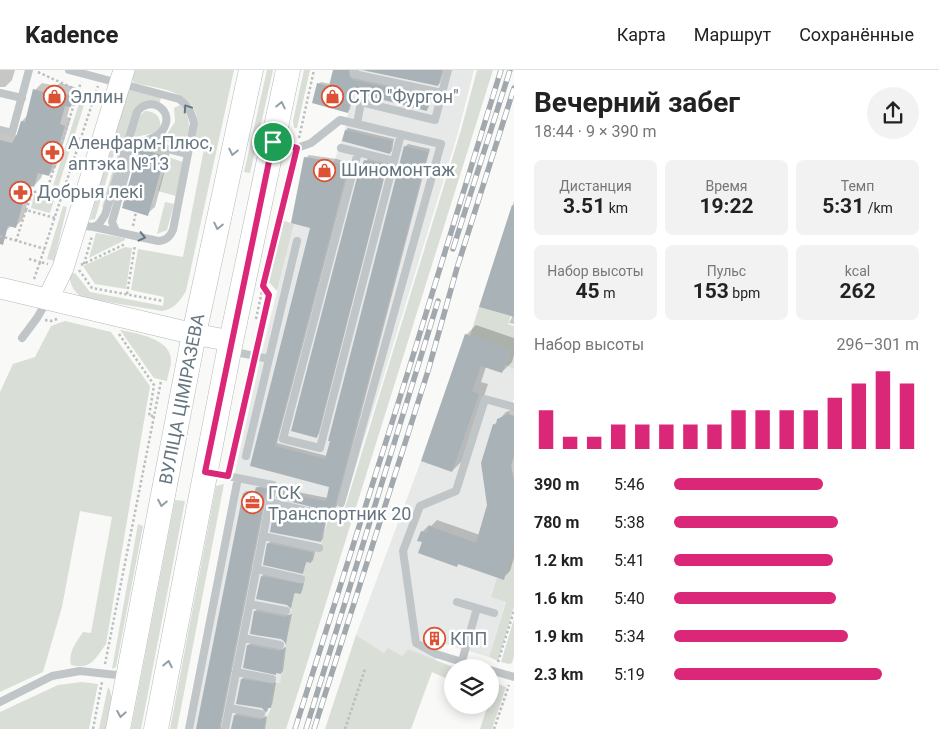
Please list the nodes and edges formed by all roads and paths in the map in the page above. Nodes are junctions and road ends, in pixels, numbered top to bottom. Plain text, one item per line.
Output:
1 (29, 70) edge
2 (34, 70) edge
3 (69, 70) edge
4 (251, 70) edge
5 (288, 70) edge
6 (314, 70) edge
7 (355, 70) edge
8 (448, 70) edge
9 (84, 74) junction
10 (115, 77) edge
11 (78, 92) junction
12 (0, 93) edge
13 (442, 93) junction
14 (22, 98) junction
15 (94, 98) junction
16 (358, 124) junction
17 (0, 130) edge
18 (401, 134) junction
19 (141, 142) junction
20 (273, 142) junction
21 (297, 148) junction
22 (341, 148) dead end
23 (358, 152) junction
24 (188, 154) junction
25 (394, 162) junction
26 (26, 210) junction
27 (55, 218) junction
28 (86, 226) junction
29 (116, 231) junction
30 (0, 236) edge
31 (16, 241) junction
32 (297, 241) dead end
33 (129, 242) dead end
34 (136, 245) dead end
35 (45, 249) junction
36 (29, 259) dead end
37 (263, 286) junction
38 (0, 288) edge
39 (128, 294) junction
40 (48, 299) junction
41 (163, 301) dead end
42 (64, 318) dead end
43 (256, 319) dead end
44 (51, 321) dead end
45 (115, 328) dead end
46 (194, 334) junction
47 (22, 338) dead end
48 (230, 346) junction
49 (256, 356) junction
50 (269, 359) junction
51 (160, 381) dead end
52 (514, 407) edge
53 (154, 416) junction
54 (246, 456) dead end
55 (216, 474) junction
56 (238, 478) junction
57 (270, 502) junction
58 (341, 503) dead end
59 (324, 515) dead end
60 (263, 536) junction
61 (319, 548) dead end
62 (257, 568) junction
63 (301, 579) dead end
64 (456, 602) dead end
65 (250, 604) junction
66 (477, 608) junction
67 (286, 611) dead end
68 (514, 611) edge
69 (494, 614) dead end
70 (243, 638) junction
71 (280, 645) dead end
72 (455, 659) edge
73 (463, 659) edge
74 (365, 669) dead end
75 (104, 672) junction
76 (236, 672) junction
77 (499, 673) edge
78 (128, 677) junction
79 (513, 677) edge
80 (272, 679) dead end
81 (0, 702) edge
82 (229, 708) junction
83 (261, 714) dead end
84 (93, 729) edge
85 (118, 729) edge
86 (156, 729) edge
87 (189, 729) edge
88 (225, 729) edge
89 (345, 729) edge
90 (494, 729) edge

1 - 14 lane
2 - 11 path
3 - 9 lane
4 -> 46 main road, ВУЛІЦА ЦІМІРАЗЕВА
20 -> 5 main road, ВУЛІЦА ЦІМІРАЗЕВА
6 - 21 path
7 - 13 lane
8 - 13 lane
9 - 10 lane
9 - 11 path
10 - 15 path
24 -> 10 lane
10 - 28 street
11 - 15 path
11 - 26 path
12 - 14 lane
13 - 16 lane
14 - 17 lane
15 - 27 path
16 - 18 lane
16 - 21 lane
18 - 25 lane
18 - 58 lane
19 - 24 lane
19 - 28 lane
19 - 29 lane
20 - 21 lane
20 - 48 main road, ВУЛІЦА ЦІМІРАЗЕВА
21 - 37 path
22 - 23 lane
23 - 25 lane
23 - 25 lane
29 -> 24 lane
26 - 27 path
26 - 31 path
27 - 35 path
28 - 29 lane
28 - 40 street
30 - 31 path
31 - 35 path
32 - 50 lane
33 - 39 path
34 - 39 path
35 - 36 path
37 - 43 path
37 - 49 path
38 - 40 street
39 - 41 path
40 - 46 street
40 - 47 lane
42 - 44 path
45 - 53 path
46 - 48 street
46 -> 78 main road, ВУЛІЦА ЦІМІРАЗЕВА
48 - 49 lane
48 - 55 main road, ВУЛІЦА ЦІМІРАЗЕВА
49 - 50 lane
49 - 55 path
50 - 54 lane
51 - 53 path
52 - 72 lane
53 - 75 path
55 - 56 lane
86 -> 55 main road, ВУЛІЦА ЦІМІРАЗЕВА
56 - 57 lane
56 - 87 lane
57 - 59 lane
57 - 60 lane
60 - 61 lane
60 - 62 lane
62 - 63 lane
62 - 65 lane
64 - 66 lane
65 - 67 lane
65 - 70 lane
66 - 69 lane
66 - 73 lane
68 - 79 path
70 - 71 lane
70 - 76 lane
74 - 89 path
75 - 78 lane
75 - 81 lane
75 - 84 path
76 - 80 lane
76 - 82 lane
77 - 79 lane
78 -> 85 main road, ВУЛІЦА ЦІМІРАЗЕВА
79 - 90 path
82 - 83 lane
82 - 88 lane

